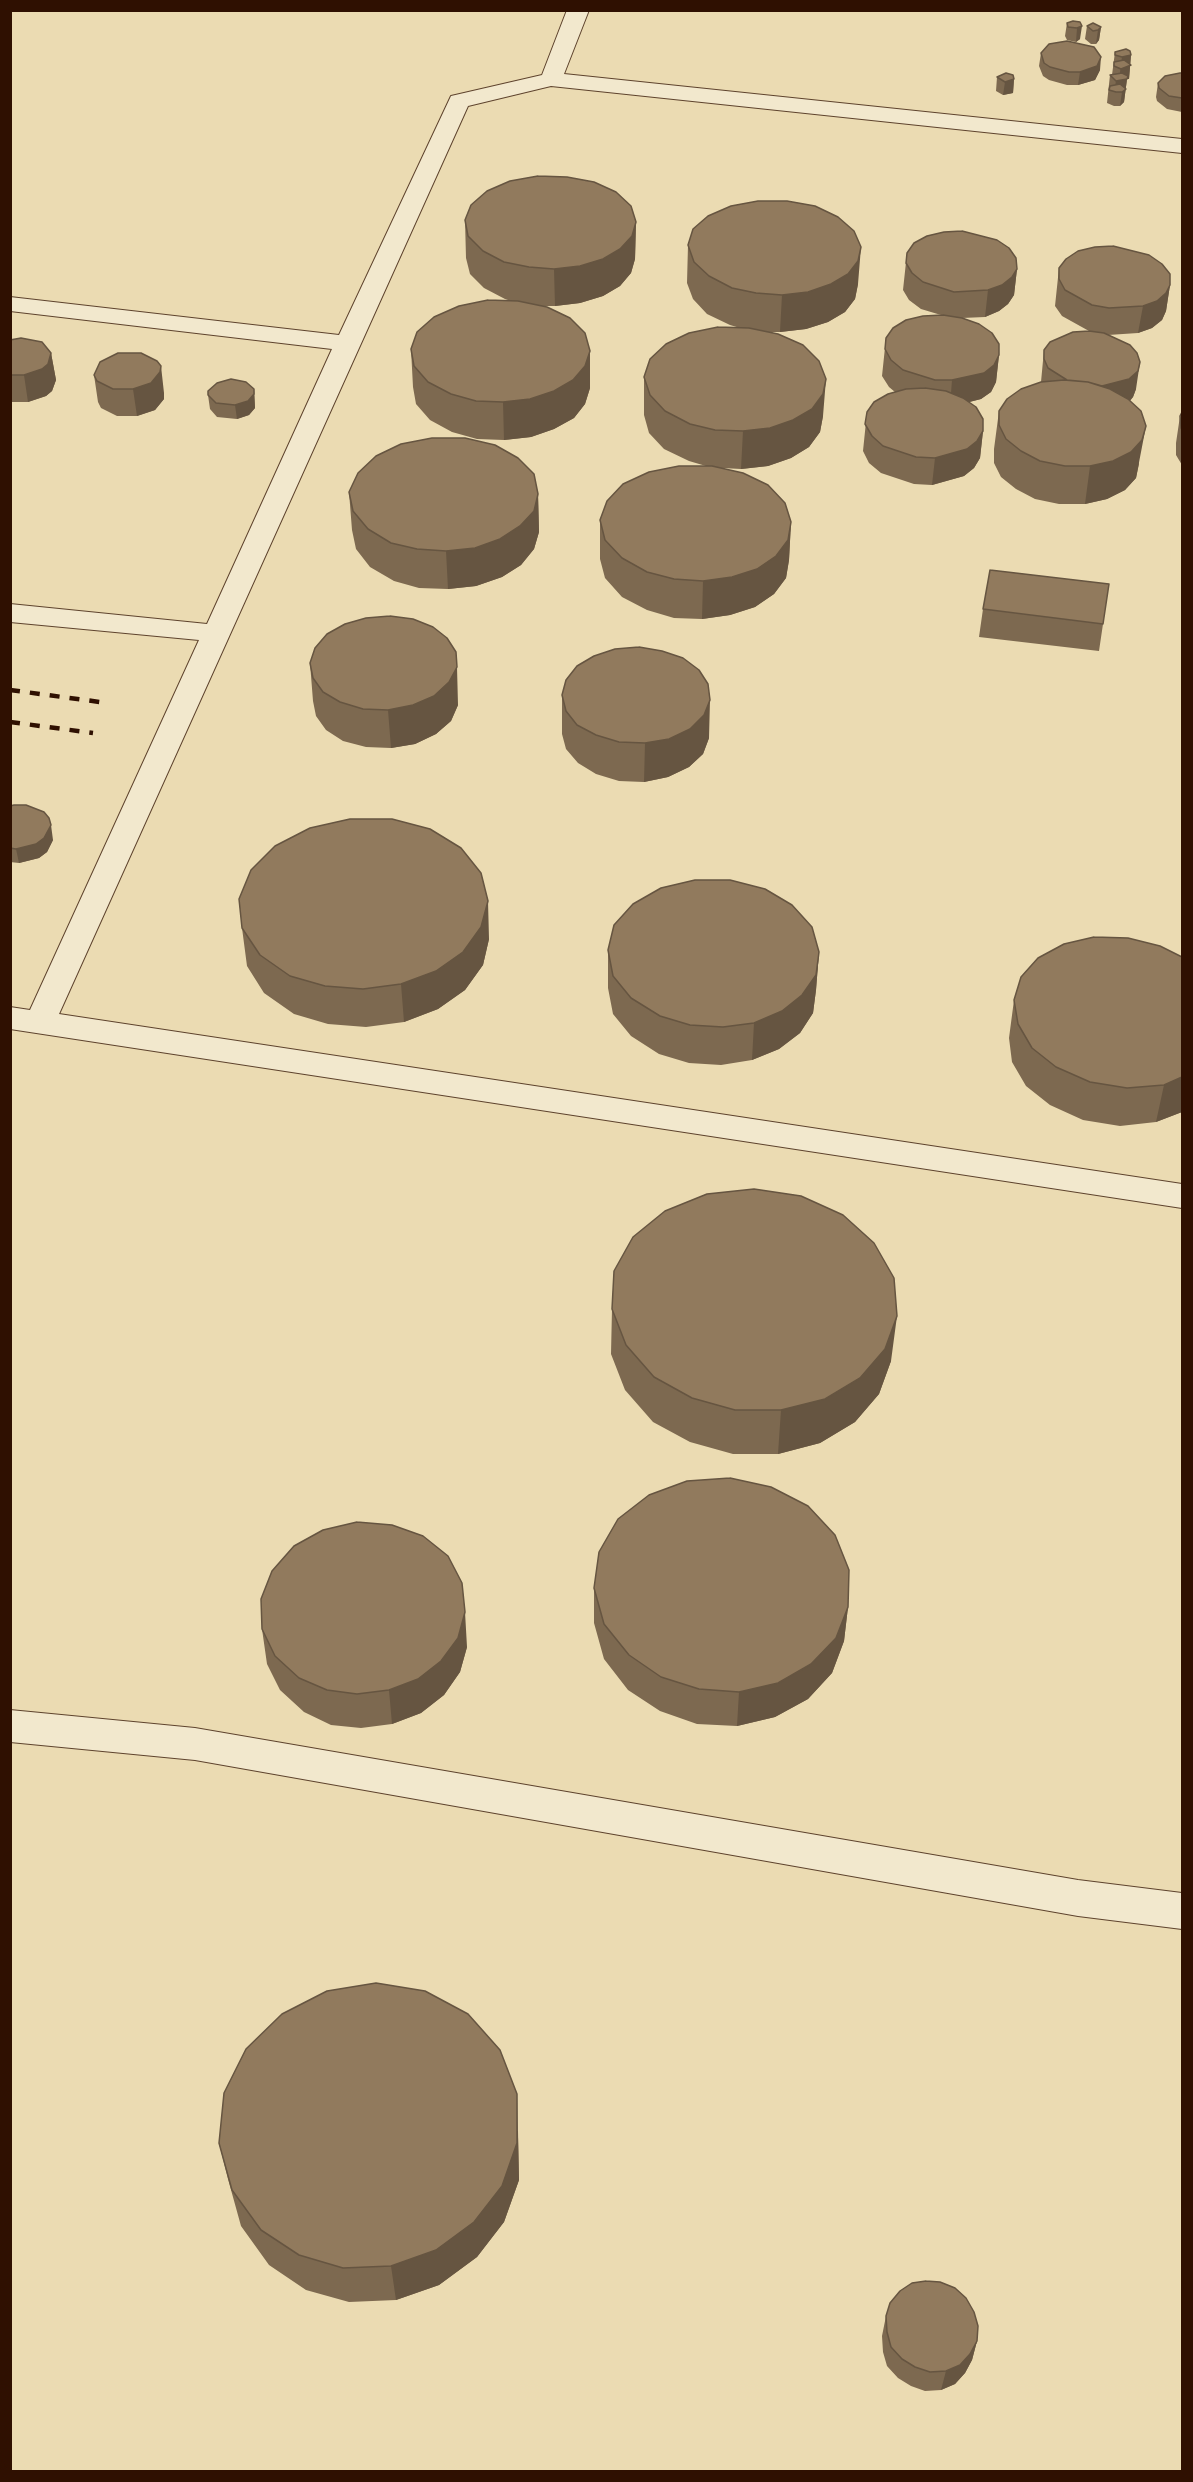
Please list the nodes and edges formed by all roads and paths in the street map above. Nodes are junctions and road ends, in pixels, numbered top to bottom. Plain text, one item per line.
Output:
1 (578, 10) edge
2 (551, 79) junction
3 (1182, 146) edge
4 (10, 304) edge
5 (348, 343) junction
6 (10, 613) edge
7 (214, 633) junction
8 (25, 1020) edge
9 (1182, 1197) edge
10 (10, 1726) edge
11 (1182, 1911) edge

1 - 2 lane
2 - 3 lane
2 - 5 lane
4 - 5 lane
5 - 7 lane
6 - 7 lane
7 - 8 lane
8 - 9 lane
10 - 11 lane

